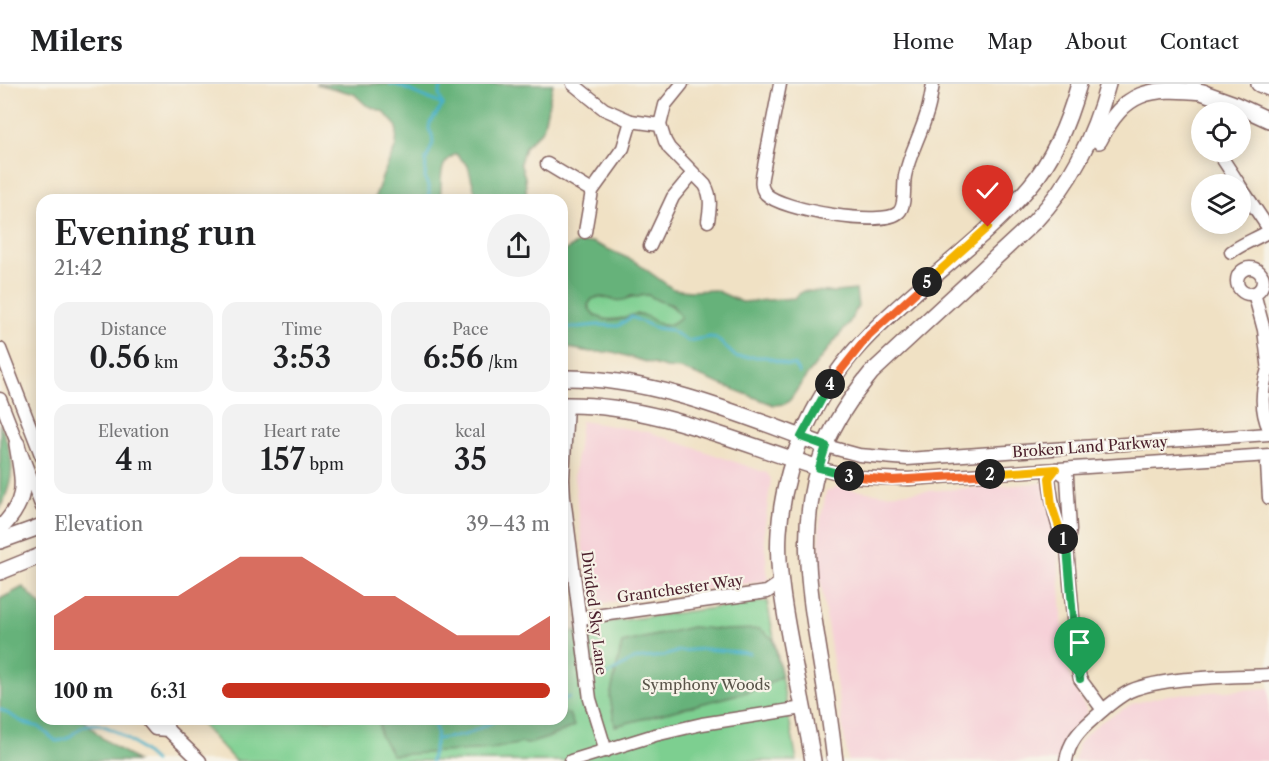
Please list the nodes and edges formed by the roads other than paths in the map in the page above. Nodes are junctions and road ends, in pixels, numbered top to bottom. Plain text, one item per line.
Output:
1 (573, 84) edge
2 (682, 84) edge
3 (780, 84) edge
4 (933, 84) edge
5 (1072, 84) edge
6 (1079, 84) edge
7 (1108, 84) edge
8 (1176, 84) edge
9 (1259, 84) edge
10 (1269, 88) edge
11 (1203, 92) junction
12 (1074, 105) junction
13 (1269, 120) edge
14 (631, 121) junction
15 (660, 124) junction
16 (547, 164) dead end
17 (693, 173) junction
18 (592, 191) junction
19 (1054, 201) junction
20 (1251, 202) edge
21 (708, 222) dead end
22 (1269, 230) edge
23 (585, 232) dead end
24 (650, 246) dead end
25 (1231, 252) dead end
26 (1254, 293) dead end
27 (1268, 348) edge
28 (0, 349) edge
29 (1269, 370) edge
30 (568, 379) edge
31 (0, 399) edge
32 (568, 405) edge
33 (1269, 429) edge
34 (1269, 434) edge
35 (801, 437) junction
36 (36, 442) edge
37 (17, 444) junction
38 (826, 446) junction
39 (1269, 455) edge
40 (793, 460) junction
41 (1269, 461) edge
42 (819, 468) junction
43 (1056, 469) junction
44 (36, 492) edge
45 (1269, 498) edge
46 (568, 524) edge
47 (36, 528) edge
48 (0, 530) edge
49 (0, 541) edge
50 (36, 557) edge
51 (0, 572) edge
52 (780, 583) junction
53 (581, 618) junction
54 (789, 636) junction
55 (1269, 675) edge
56 (826, 691) junction
57 (803, 708) junction
58 (1103, 710) junction
59 (167, 725) edge
60 (606, 751) junction
61 (200, 761) edge
62 (571, 761) edge
63 (813, 761) edge
64 (834, 761) edge
65 (1066, 761) edge

1 - 14 street
2 - 15 street
3 - 4 street
5 - 12 main road
6 - 12 main road
7 - 19 main road
8 - 11 main road
9 - 10 main road
11 - 13 main road
11 - 19 main road
12 - 35 main road
14 - 15 street
14 - 18 street
15 - 17 street
16 - 18 street
17 - 21 street
17 - 24 street
18 - 23 street
19 - 38 main road
20 - 22 street
22 - 25 street
26 - 27 street
27 - 29 street
28 - 36 street
29 - 33 street
30 - 35 main road, Broken Land Parkway
31 - 37 street
32 - 40 main road, Broken Land Parkway
34 - 38 street, Broken Land Parkway
35 - 38 main road, Broken Land Parkway
35 - 40 main road
37 - 44 street
37 - 48 main road
38 - 42 main road
39 - 43 street, Broken Land Parkway
40 - 42 main road, Broken Land Parkway
40 - 52 main road
41 - 45 street
42 - 43 street, Broken Land Parkway
42 - 56 main road
43 - 58 street
46 - 53 street, Divided Sky Lane
47 - 49 main road
50 - 51 main road
52 - 53 street, Grantchester Way
52 - 54 main road
53 - 60 street, Divided Sky Lane
54 - 56 main road
54 - 57 main road
55 - 58 street
56 - 64 main road
57 - 60 street
57 - 63 main road
57 - 64 main road
58 - 65 street
59 - 61 street
60 - 62 street

